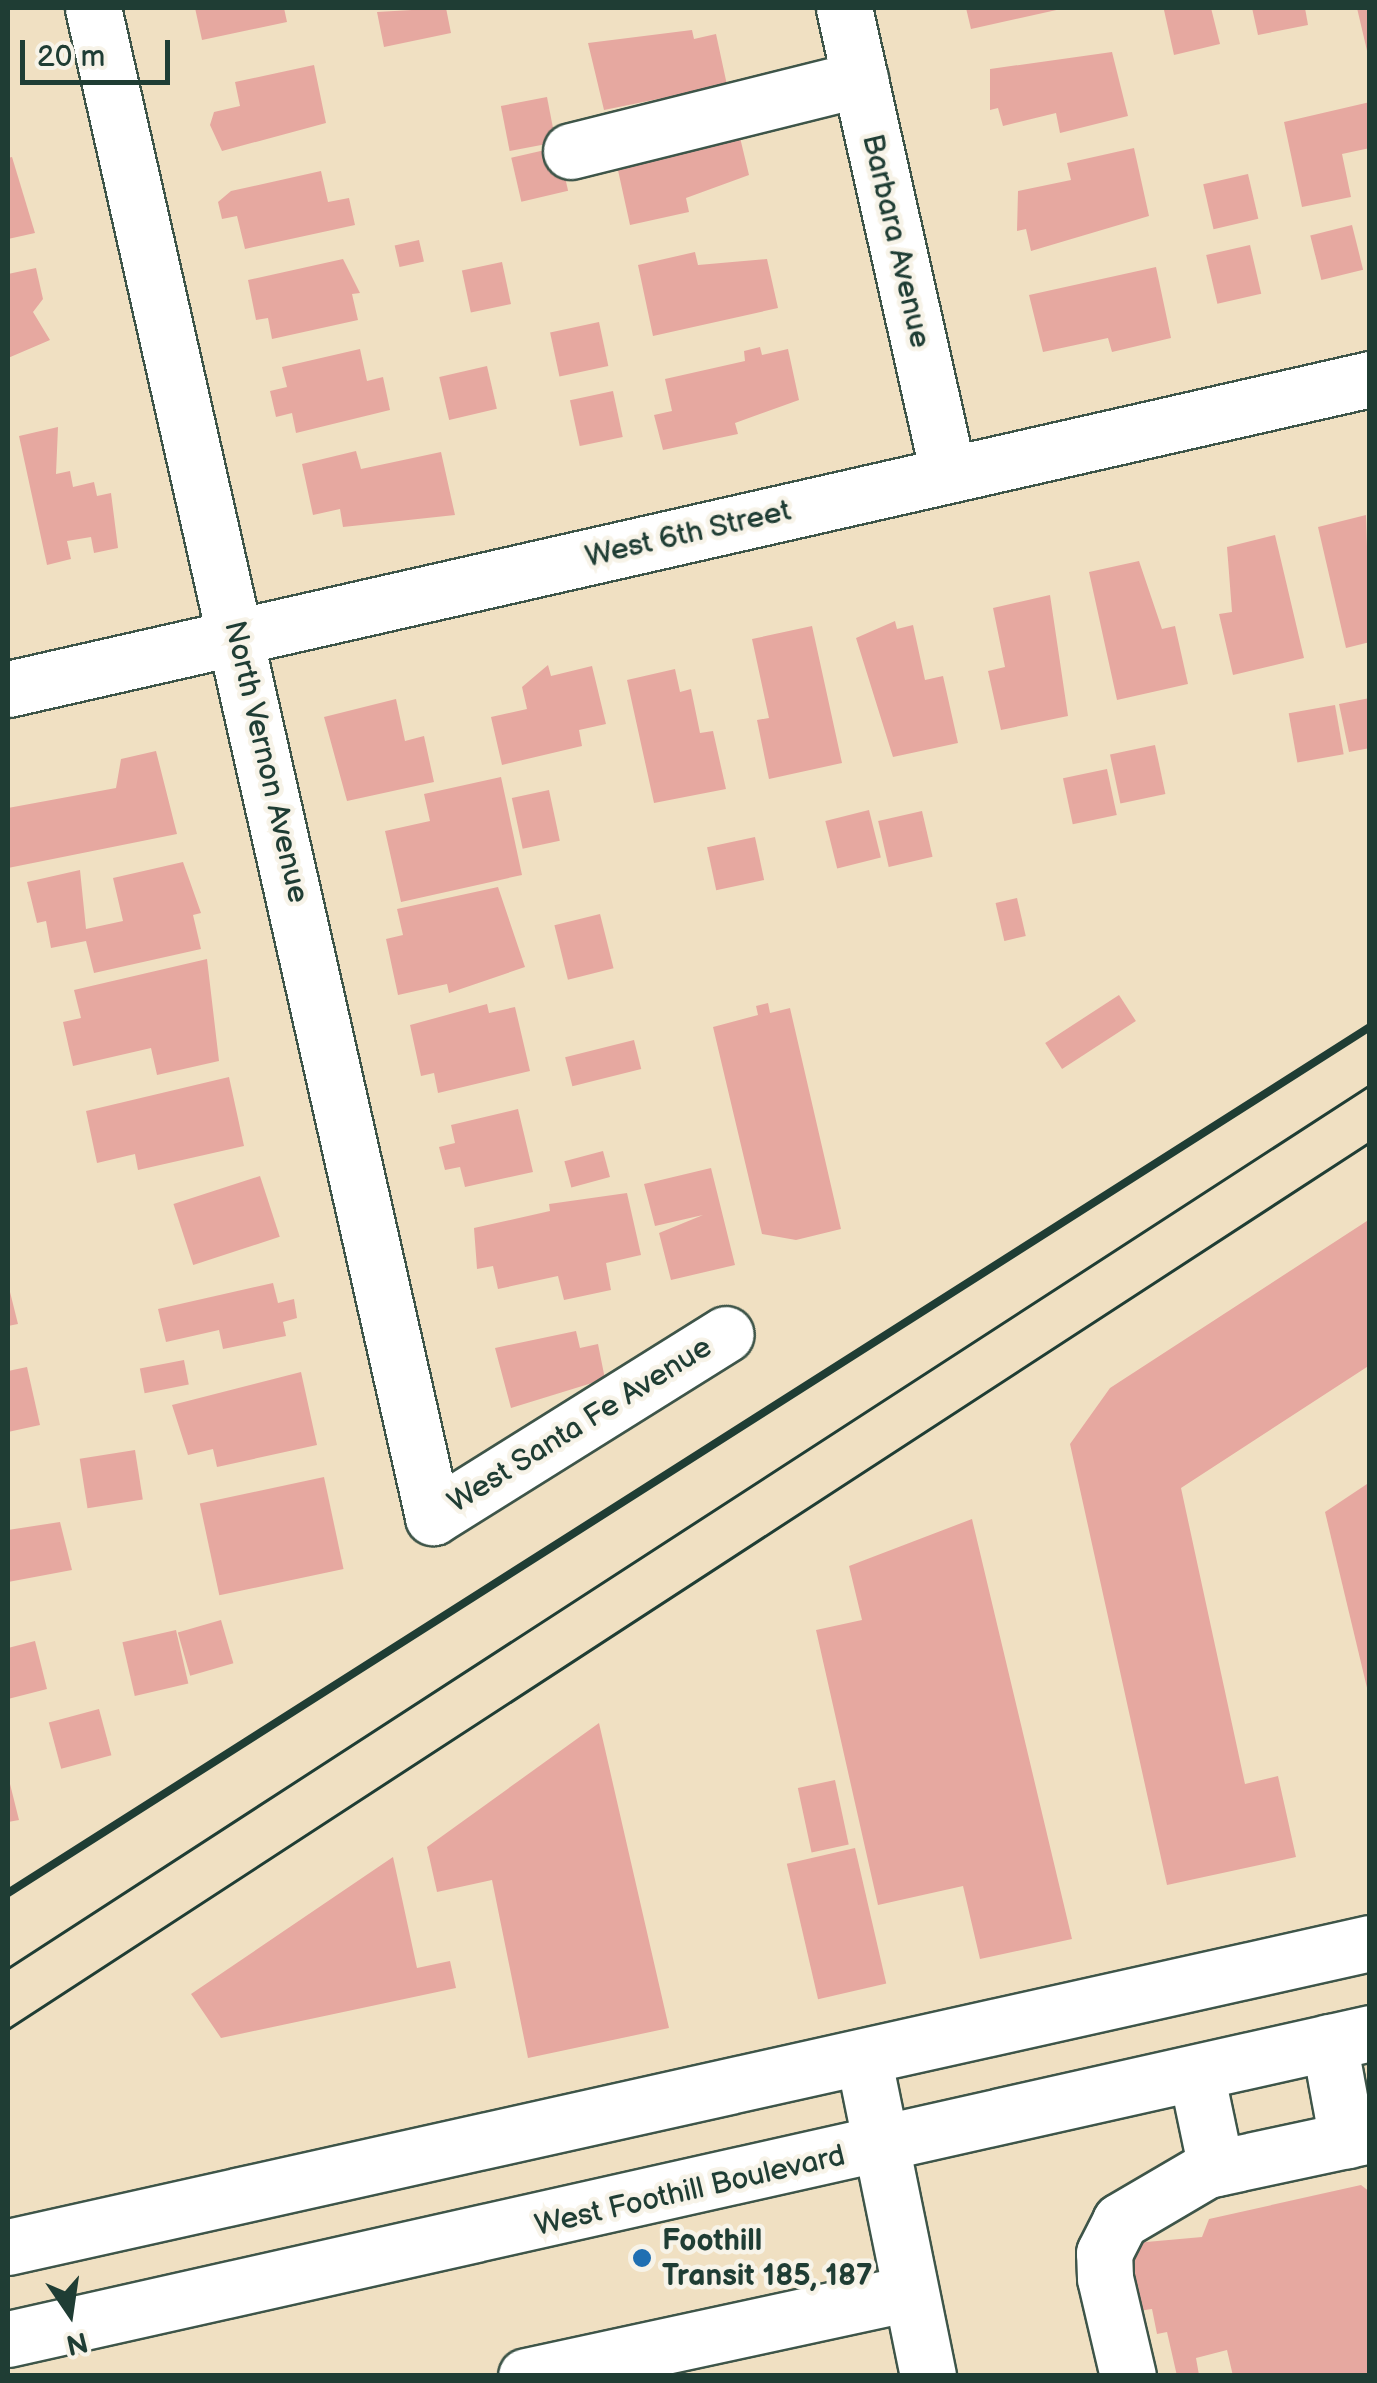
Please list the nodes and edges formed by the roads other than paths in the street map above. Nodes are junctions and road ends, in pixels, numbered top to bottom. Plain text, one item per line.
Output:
1 (93, 8) edge
2 (844, 8) edge
3 (860, 79) junction
4 (570, 151) dead end
5 (1370, 379) edge
6 (948, 474) junction
7 (238, 638) junction
8 (8, 689) edge
9 (726, 1334) dead end
10 (433, 1517) joint
11 (1370, 1943) edge
12 (1349, 2037) edge
13 (864, 2061) junction
14 (1196, 2073) junction
15 (1358, 2137) edge
16 (884, 2146) junction
17 (1216, 2168) junction
18 (8, 2248) edge
19 (910, 2293) junction
20 (8, 2339) edge
21 (526, 2376) edge
22 (928, 2376) edge
23 (1128, 2376) edge

1 - 7 street, North Vernon Avenue
2 - 3 street, Barbara Avenue
3 - 4 street
3 - 6 street, Barbara Avenue
5 - 6 street, West 6th Street
6 - 7 street, West 6th Street
7 - 8 street, West 6th Street
7 - 10 street, North Vernon Avenue
9 - 10 street, West Santa Fe Avenue
11 - 13 street
12 - 14 street, West Foothill Boulevard
12 - 15 street
13 - 16 street
13 - 18 street
14 - 16 street, West Foothill Boulevard
14 - 17 street
15 - 17 street
16 - 19 street
16 - 20 street, West Foothill Boulevard
17 - 23 street
19 - 21 street
19 - 22 street

